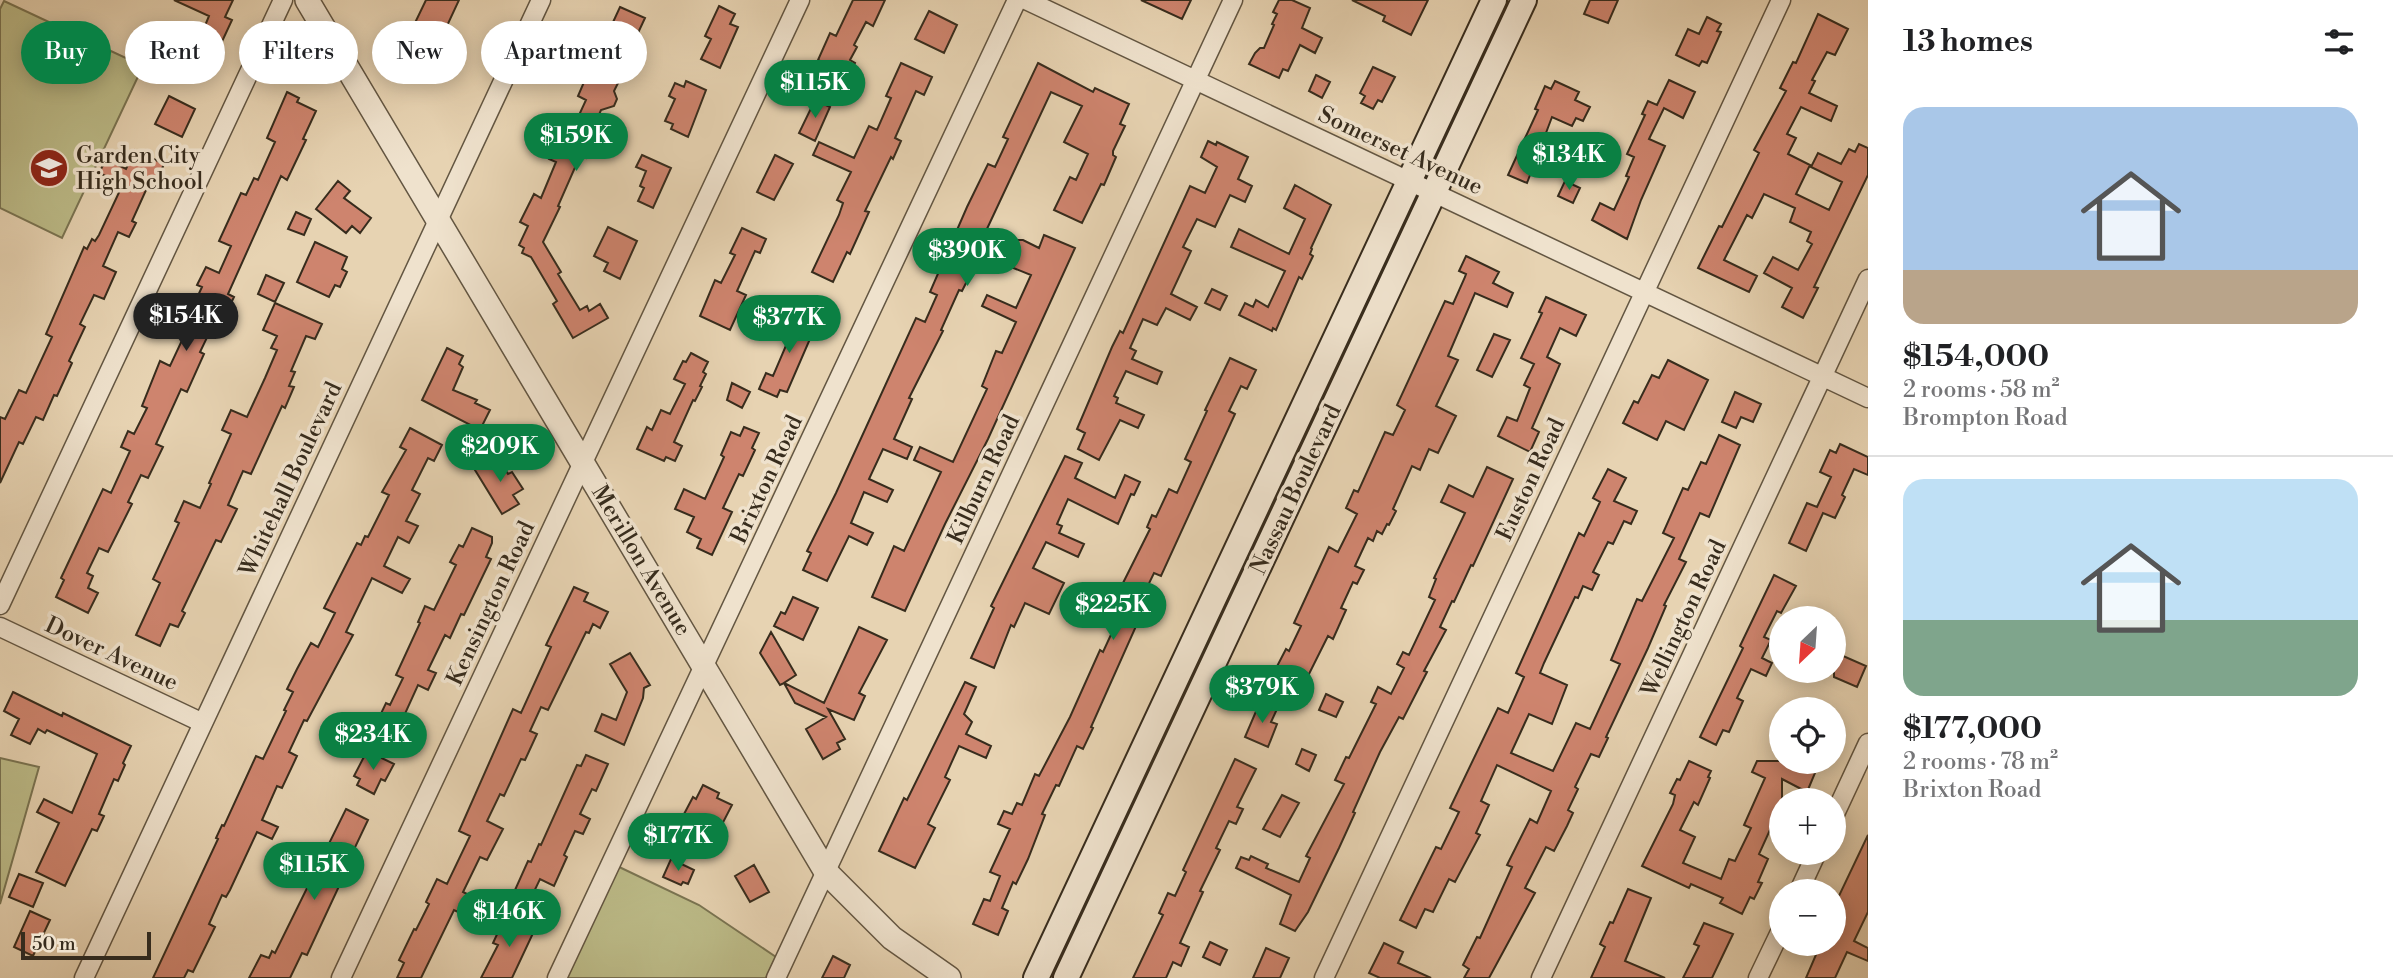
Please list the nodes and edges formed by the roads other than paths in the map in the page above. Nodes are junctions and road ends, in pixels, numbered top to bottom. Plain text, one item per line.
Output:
1 (283, 0) edge
2 (307, 0) edge
3 (541, 0) edge
4 (800, 0) edge
5 (1017, 0) edge
6 (1027, 0) edge
7 (1233, 0) edge
8 (1494, 0) edge
9 (1524, 0) edge
10 (1781, 0) edge
11 (1196, 80) junction
12 (1409, 181) junction
13 (1434, 193) junction
14 (439, 219) junction
15 (1868, 279) edge
16 (1644, 292) junction
17 (1823, 377) junction
18 (1868, 398) edge
19 (584, 462) junction
20 (0, 605) edge
21 (0, 626) edge
22 (705, 667) junction
23 (203, 723) junction
24 (1868, 743) edge
25 (1846, 790) edge
26 (826, 872) junction
27 (1769, 955) edge
28 (84, 978) edge
29 (341, 978) edge
30 (558, 978) edge
31 (776, 978) edge
32 (949, 978) edge
33 (1036, 978) edge
34 (1066, 978) edge
35 (1324, 978) edge
36 (1541, 978) edge
37 (1758, 978) edge

1 - 20 street
2 - 14 street, Merillon Avenue
3 - 14 street, Whitehall Boulevard
4 - 19 street, Kensington Road
5 - 22 street, Brixton Road
6 - 11 street, Somerset Avenue
7 - 11 street, Kilburn Road
8 - 12 main road, Nassau Boulevard
9 - 13 main road, Nassau Boulevard
10 - 16 street, Euston Road
11 - 12 street, Somerset Avenue
11 - 26 street, Kilburn Road
12 - 13 street, Somerset Avenue
12 - 33 main road, Nassau Boulevard
13 - 16 street, Somerset Avenue
13 - 34 main road, Nassau Boulevard
14 - 19 street, Merillon Avenue
14 - 23 street, Whitehall Boulevard
15 - 17 street, Wellington Road
16 - 17 street, Somerset Avenue
16 - 35 street, Euston Road
17 - 18 street, Somerset Avenue
17 - 36 street, Wellington Road
19 - 22 street, Merillon Avenue
19 - 29 street, Kensington Road
21 - 23 street, Dover Avenue
22 - 26 street, Merillon Avenue
22 - 30 street, Brixton Road
23 - 28 street, Whitehall Boulevard
24 - 25 street
26 - 31 street, Kilburn Road
26 - 32 street, Merillon Avenue
27 - 37 street

